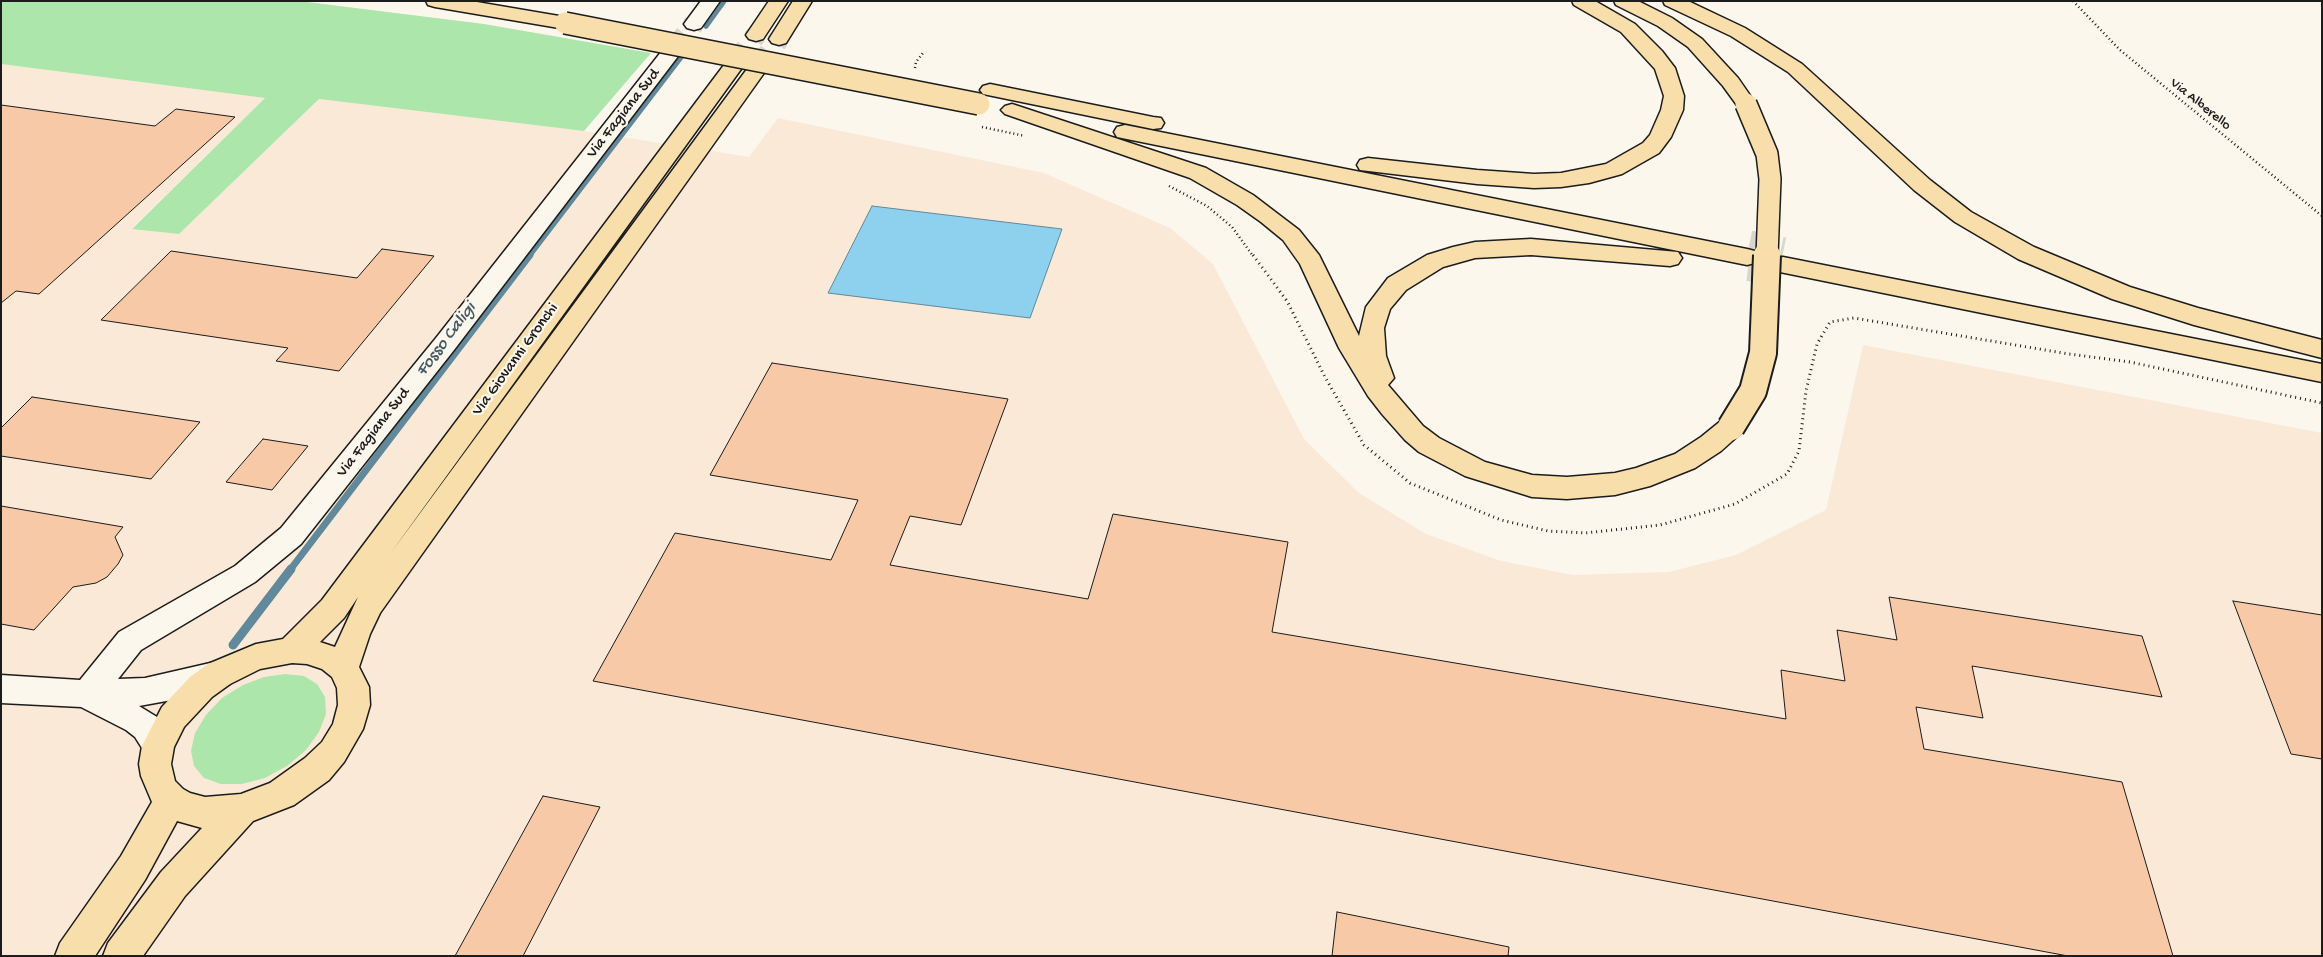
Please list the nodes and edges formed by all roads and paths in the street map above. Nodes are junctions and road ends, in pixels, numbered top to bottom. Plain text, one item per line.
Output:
1 (435, 1) edge
2 (516, 1) edge
3 (711, 1) edge
4 (779, 1) edge
5 (803, 1) edge
6 (1581, 1) edge
7 (1623, 1) edge
8 (1672, 1) edge
9 (2073, 1) edge
10 (571, 17) junction
11 (694, 24) tunnel mouth
12 (756, 35) tunnel mouth
13 (779, 39) tunnel mouth
14 (672, 51) tunnel mouth
15 (923, 53) dead end
16 (915, 70) dead end
17 (984, 97) junction
18 (1012, 110) junction
19 (982, 126) dead end
20 (1027, 136) dead end
21 (1368, 165) junction
22 (1166, 184) dead end
23 (2322, 216) edge
24 (1748, 256) junction
25 (2322, 349) edge
26 (2322, 354) edge
27 (2322, 373) edge
28 (2322, 403) edge
29 (1391, 407) junction
30 (292, 650) junction
31 (343, 668) junction
32 (219, 674) junction
33 (1, 688) edge
34 (87, 694) junction
35 (158, 746) junction
36 (171, 800) junction
37 (240, 810) junction
38 (73, 956) edge
39 (121, 956) edge

1 - 10 main road
2 - 10 main road
3 - 11 street
4 - 12 main road
5 - 13 main road
6 - 21 main road
7 - 29 main road, bridge
8 - 25 main road
9 - 23 path, Via Alberello
10 - 17 main road, bridge
14 - 34 street, Via Fagiana Sud
15 - 16 path
17 - 18 main road
17 - 21 main road
18 - 24 main road
18 - 29 main road
19 - 20 path
21 - 24 main road
22 - 28 path
24 - 29 main road
26 - 27 main road
30 - 31 main road
30 - 31 main road, Via Giovanni Gronchi
30 - 32 main road
31 - 37 main road
32 - 34 street
32 - 35 main road
33 - 34 street
34 - 35 street
35 - 36 main road
36 - 37 main road
36 - 38 main road
37 - 39 main road

